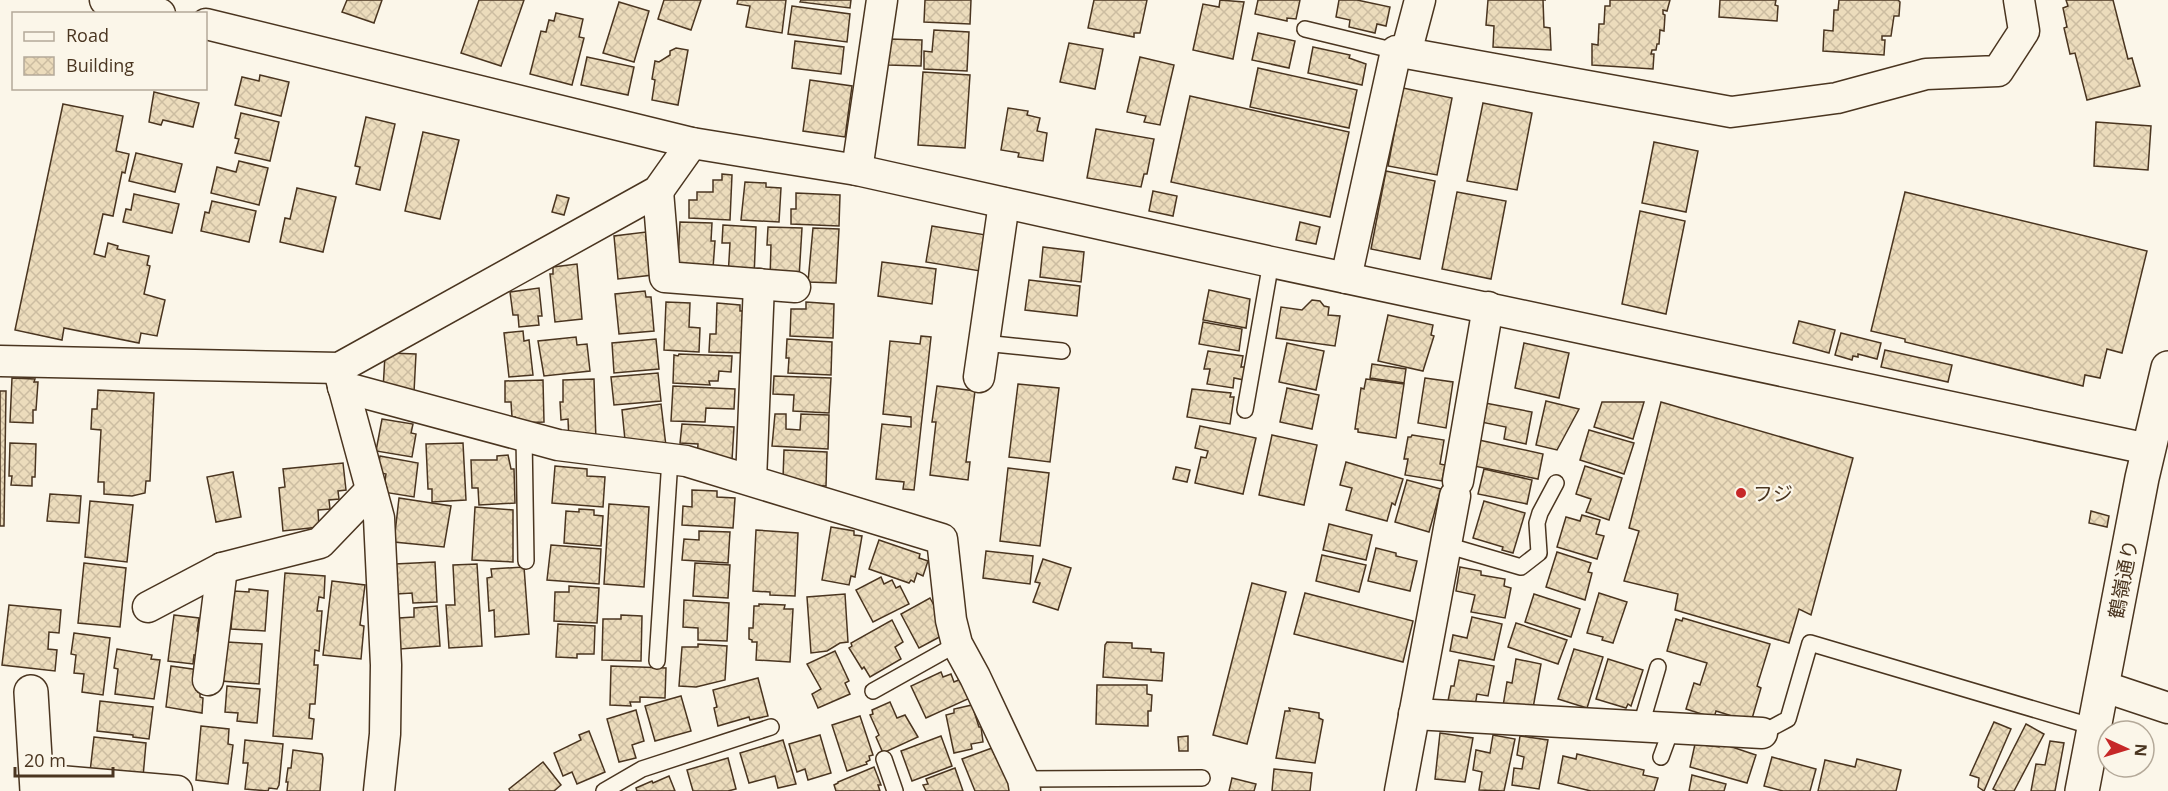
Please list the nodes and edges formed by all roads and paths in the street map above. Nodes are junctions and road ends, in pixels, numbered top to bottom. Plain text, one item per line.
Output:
1 (105, 0) edge
2 (882, 0) edge
3 (1420, 0) edge
4 (2019, 0) edge
5 (152, 12) edge
6 (207, 24) edge
7 (1305, 29) dead end
8 (1401, 52) junction
9 (692, 142) junction
10 (857, 170) junction
11 (658, 191) junction
12 (1004, 202) junction
13 (1271, 262) junction
14 (1346, 278) junction
15 (759, 284) junction
16 (795, 287) dead end
17 (1488, 308) junction
18 (984, 343) junction
19 (1062, 351) dead end
20 (0, 361) edge
21 (2168, 368) edge
22 (341, 377) junction
23 (979, 377) dead end
24 (1245, 411) dead end
25 (524, 436) junction
26 (2148, 449) junction
27 (670, 459) junction
28 (751, 480) junction
29 (1556, 483) dead end
30 (371, 490) junction
31 (1446, 544) junction
32 (526, 561) dead end
33 (222, 568) junction
34 (148, 607) dead end
35 (957, 644) junction
36 (657, 661) dead end
37 (1659, 667) dead end
38 (208, 680) dead end
39 (2102, 687) junction
40 (873, 691) dead end
41 (31, 692) dead end
42 (2168, 708) edge
43 (1414, 714) junction
44 (1641, 725) junction
45 (771, 727) dead end
46 (1672, 727) junction
47 (2094, 727) junction
48 (1762, 733) joint
49 (1661, 757) dead end
50 (884, 759) dead end
51 (1202, 778) dead end
52 (36, 785) edge
53 (1024, 785) edge
54 (177, 791) edge
55 (379, 791) edge
56 (604, 791) edge
57 (895, 791) edge
58 (1400, 791) edge
59 (2082, 791) edge

1 - 5 street
2 - 10 street
3 - 8 street
4 - 8 street
6 - 9 street
7 - 8 lane
8 - 14 street
9 - 10 street
9 - 11 street
10 - 12 street
11 - 15 street
11 - 22 street
12 - 13 street
12 - 18 street
13 - 14 street
13 - 24 lane
14 - 17 street
15 - 16 street
15 - 28 street
17 - 26 street
17 - 31 street
18 - 19 lane
18 - 23 street
20 - 22 street
21 - 26 street, 鶴嶺通り
22 - 25 street
22 - 30 street
25 - 27 street
25 - 32 lane
26 - 39 street, 鶴嶺通り
27 - 28 street
27 - 36 lane
28 - 35 street
29 - 31 lane
30 - 33 street
30 - 55 street
31 - 43 street
33 - 34 street
33 - 38 street
35 - 40 lane
35 - 53 street
37 - 44 lane
39 - 42 street
39 - 47 street, 鶴嶺通り
41 - 52 street
43 - 44 street
43 - 58 street
44 - 46 street
45 - 56 lane
46 - 48 street
46 - 49 lane
47 - 48 lane
47 - 59 street, 鶴嶺通り
50 - 57 lane
51 - 53 lane
52 - 54 street

